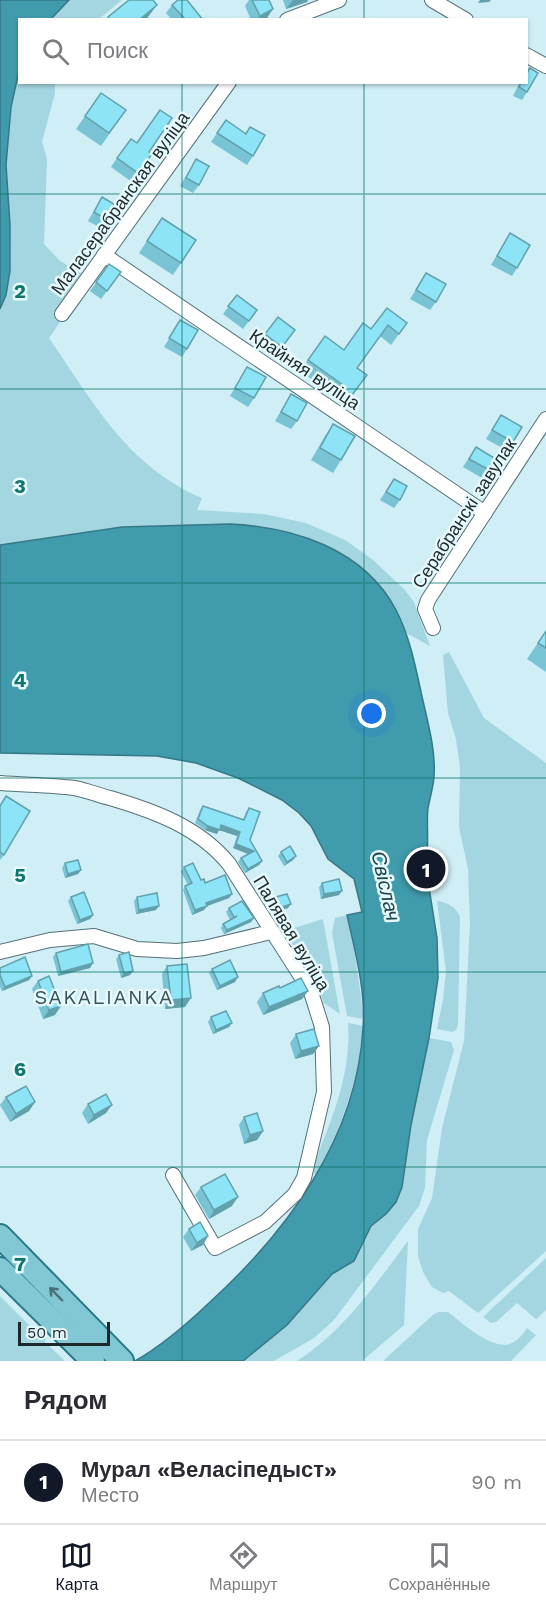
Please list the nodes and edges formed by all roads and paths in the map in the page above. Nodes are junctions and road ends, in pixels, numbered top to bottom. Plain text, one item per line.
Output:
1 (339, 0) edge
2 (432, 0) edge
3 (292, 18) edge
4 (463, 18) edge
5 (528, 56) edge
6 (546, 66) edge
7 (228, 84) edge
8 (104, 255) junction
9 (62, 314) dead end
10 (546, 419) edge
11 (484, 513) junction
12 (432, 628) dead end
13 (0, 783) edge
14 (271, 932) junction
15 (0, 952) edge
16 (172, 1175) dead end
17 (0, 1236) edge
18 (0, 1269) edge
19 (91, 1349) edge
20 (122, 1361) edge

1 - 3 street
2 - 4 street
5 - 6 street
7 - 8 street, Маласерабранская вуліца
8 - 9 street, Маласерабранская вуліца
8 - 11 street, Крайняя вуліца
10 - 11 street, Серабранскі завулак
11 - 12 street, Серабранскі завулак
13 - 14 street, Палявая вуліца
14 - 15 street
14 - 16 street, Палявая вуліца
19 -> 17 main road
18 - 19 main road
19 - 20 main road

